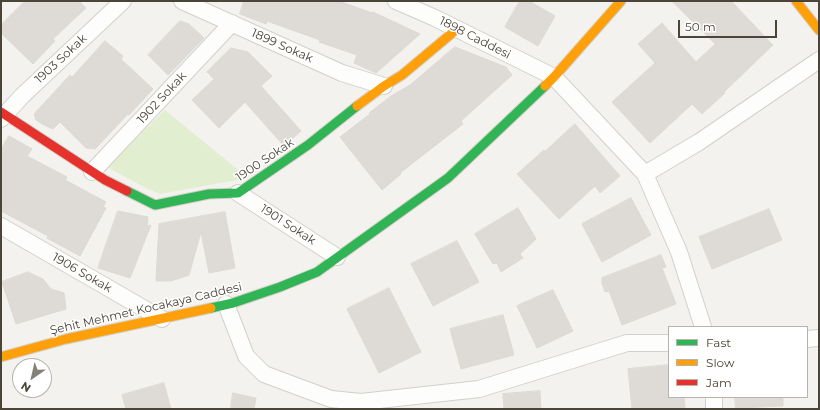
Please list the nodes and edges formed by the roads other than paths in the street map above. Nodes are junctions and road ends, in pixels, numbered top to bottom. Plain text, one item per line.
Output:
1 (182, 1) edge
2 (396, 1) edge
3 (621, 1) edge
4 (796, 1) edge
5 (113, 4) edge
6 (232, 23) junction
7 (457, 29) junction
8 (819, 30) edge
9 (819, 60) edge
10 (554, 77) junction
11 (384, 86) junction
12 (2, 115) edge
13 (92, 172) junction
14 (644, 174) junction
15 (238, 193) junction
16 (1, 226) edge
17 (337, 257) junction
18 (226, 304) junction
19 (162, 319) junction
20 (703, 326) edge
21 (819, 338) edge
22 (808, 339) edge
23 (668, 343) edge
24 (1, 357) edge
25 (714, 398) edge
26 (323, 403) edge
27 (714, 409) edge

1 - 6 street, 1899 Sokak
2 - 7 street, 1898 Caddesi
3 - 10 street, Şehit Mehmet Kocakaya Caddesi
4 - 8 street
5 - 12 street, 1903 Sokak
6 - 11 street, 1899 Sokak
6 - 13 street, 1902 Sokak
7 - 10 street, 1898 Caddesi
7 - 11 street, 1900 Sokak
9 - 14 street
10 - 14 street
10 - 17 street, Şehit Mehmet Kocakaya Caddesi
11 - 15 street, 1900 Sokak
12 - 13 street, 1900 Sokak
13 - 15 street, 1900 Sokak
14 - 20 street
15 - 17 street, 1901 Sokak
16 - 19 street, 1906 Sokak
17 - 18 street, Şehit Mehmet Kocakaya Caddesi
18 - 19 street, Şehit Mehmet Kocakaya Caddesi
18 - 26 street
19 - 24 street, Şehit Mehmet Kocakaya Caddesi
21 - 22 street
23 - 26 street
25 - 27 street

